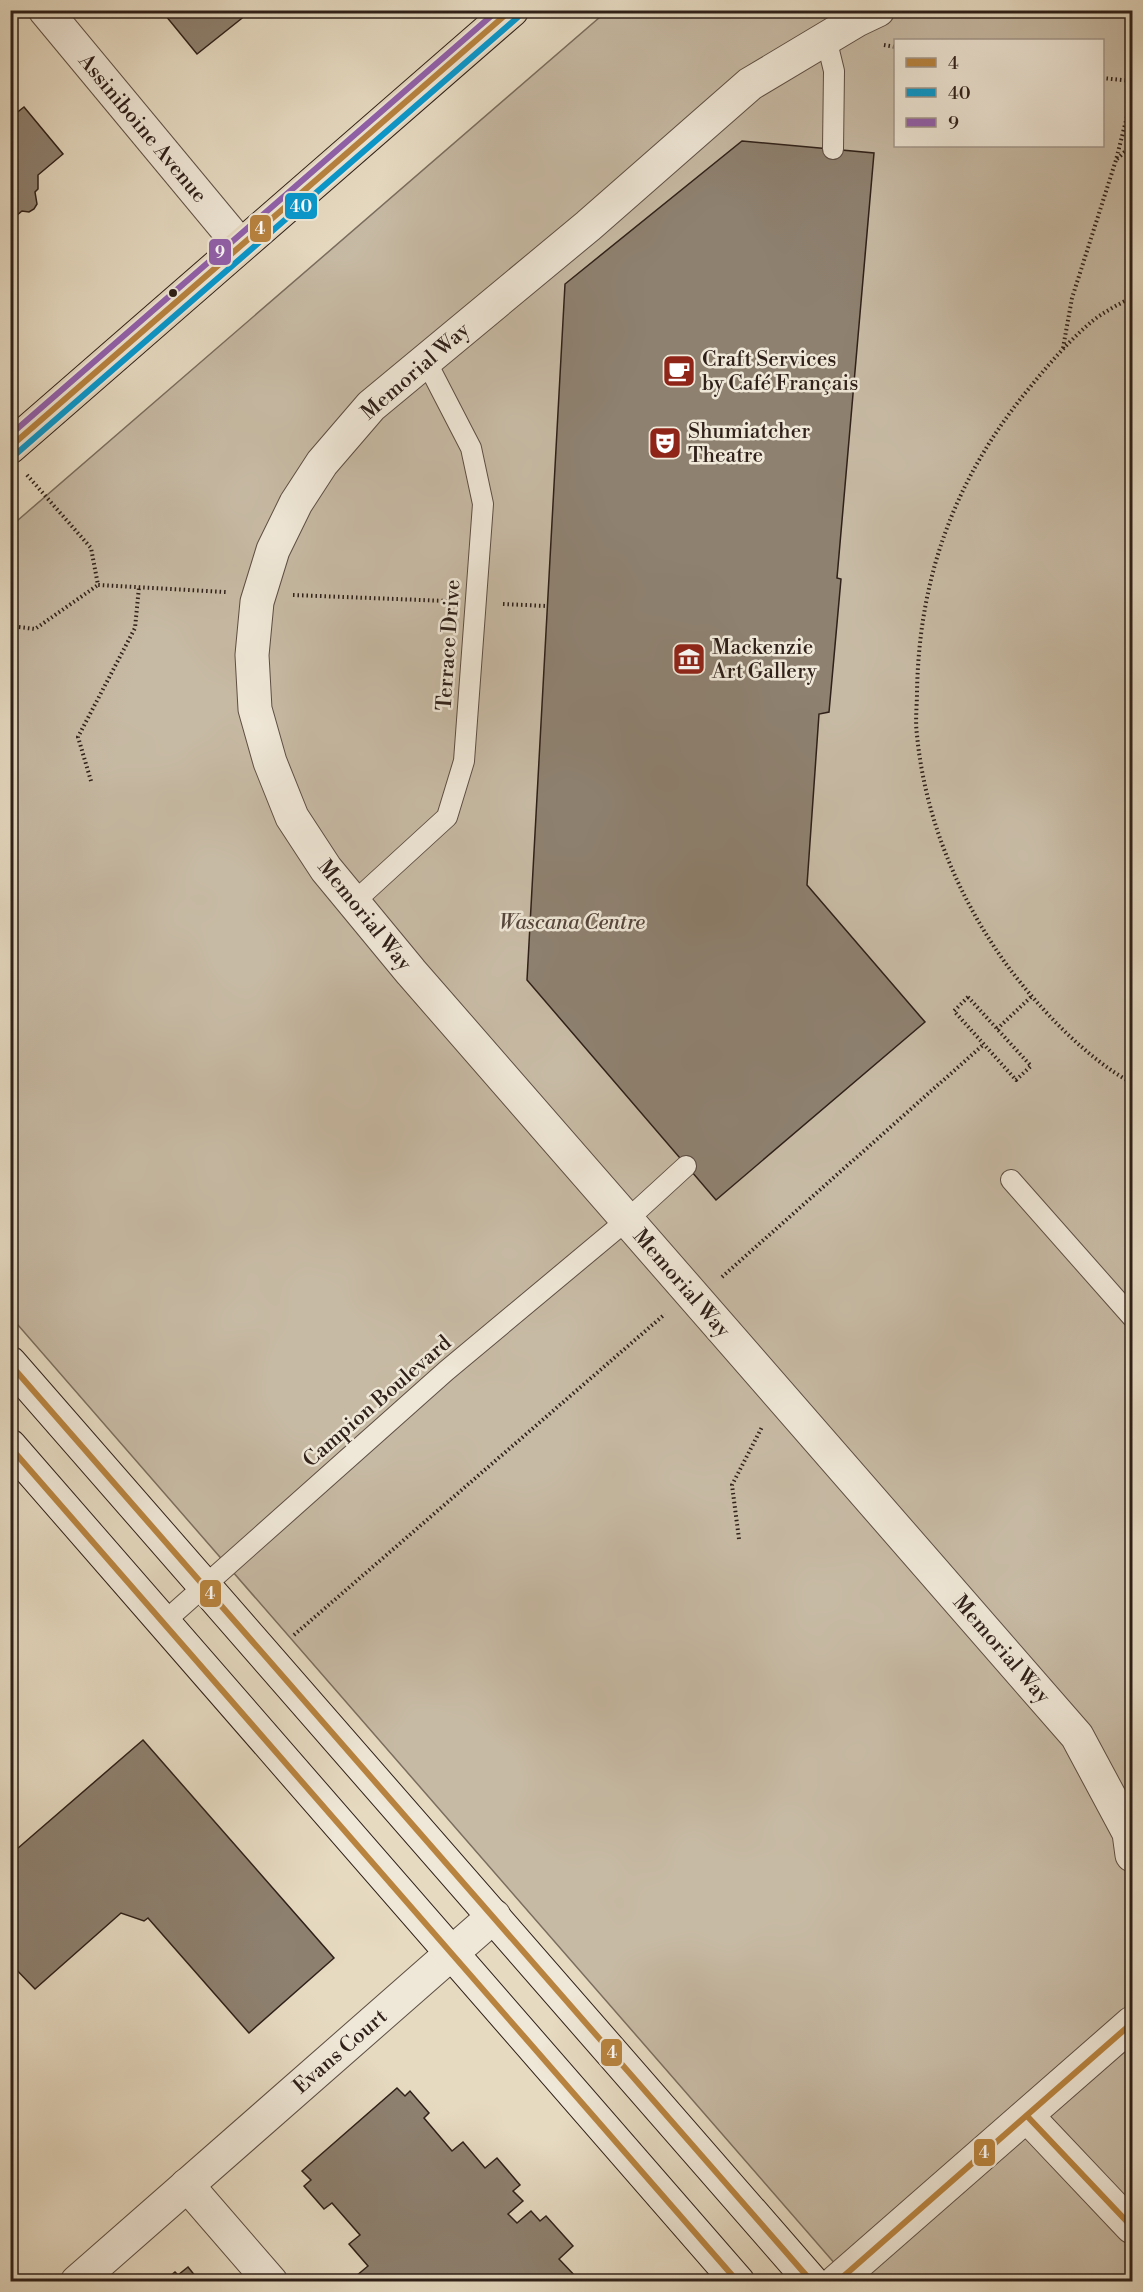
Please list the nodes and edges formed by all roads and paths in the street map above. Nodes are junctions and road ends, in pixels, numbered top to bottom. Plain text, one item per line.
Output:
1 (45, 10) edge
2 (512, 10) edge
3 (878, 10) edge
4 (1128, 10) edge
5 (1132, 28) edge
6 (826, 38) junction
7 (1104, 78) edge
8 (1132, 81) edge
9 (1132, 97) edge
10 (1132, 146) edge
11 (833, 149) dead end
12 (1116, 160) junction
13 (240, 245) junction
14 (1132, 297) edge
15 (1062, 349) junction
16 (425, 359) junction
17 (10, 447) edge
18 (98, 585) dead end
19 (140, 587) dead end
20 (10, 626) edge
21 (90, 781) dead end
22 (353, 903) junction
23 (1031, 997) junction
24 (997, 1029) junction
25 (984, 1044) junction
26 (1132, 1083) edge
27 (686, 1166) dead end
28 (1011, 1180) dead end
29 (627, 1220) junction
30 (685, 1310) junction
31 (1132, 1317) edge
32 (10, 1363) edge
33 (763, 1425) dead end
34 (10, 1446) edge
35 (739, 1539) dead end
36 (204, 1586) junction
37 (164, 1622) junction
38 (269, 1658) junction
39 (1077, 1736) junction
40 (1132, 1787) edge
41 (1132, 1855) edge
42 (494, 1916) junction
43 (452, 1953) junction
44 (1132, 2023) edge
45 (1027, 2116) junction
46 (186, 2185) junction
47 (1132, 2226) edge
48 (77, 2282) edge
49 (271, 2282) edge
50 (738, 2282) edge
51 (812, 2282) edge
52 (836, 2282) edge

1 - 13 street, Assiniboine Avenue
2 - 13 main road
3 - 6 street, Memorial Way
4 - 5 path
6 - 11 lane
6 - 16 street, Memorial Way
7 - 8 path
9 - 12 path
10 - 12 path
12 - 15 path
13 - 17 main road
14 - 15 path
15 - 23 path
16 - 22 lane, Terrace Drive
16 - 22 street, Memorial Way
18 - 20 path
19 - 21 path
22 - 29 street, Memorial Way
23 - 24 path
23 - 26 path
24 - 25 path
24 - 25 path
25 - 30 path
27 - 29 lane, Campion Boulevard
28 - 31 lane
29 - 30 street, Memorial Way
29 - 36 lane, Campion Boulevard
30 - 38 path
30 - 39 street, Memorial Way
32 - 36 street
33 - 35 path
34 - 37 street
36 - 37 lane, Campion Boulevard
36 - 38 street
37 - 43 street
38 - 42 street
39 - 40 street
39 - 41 street, Memorial Way
42 - 43 street, Evans Court
42 - 51 street
43 - 46 street, Evans Court
43 - 50 street
44 - 45 street
45 - 47 street
45 - 52 street
46 - 48 street, Evans Court
46 - 49 street

